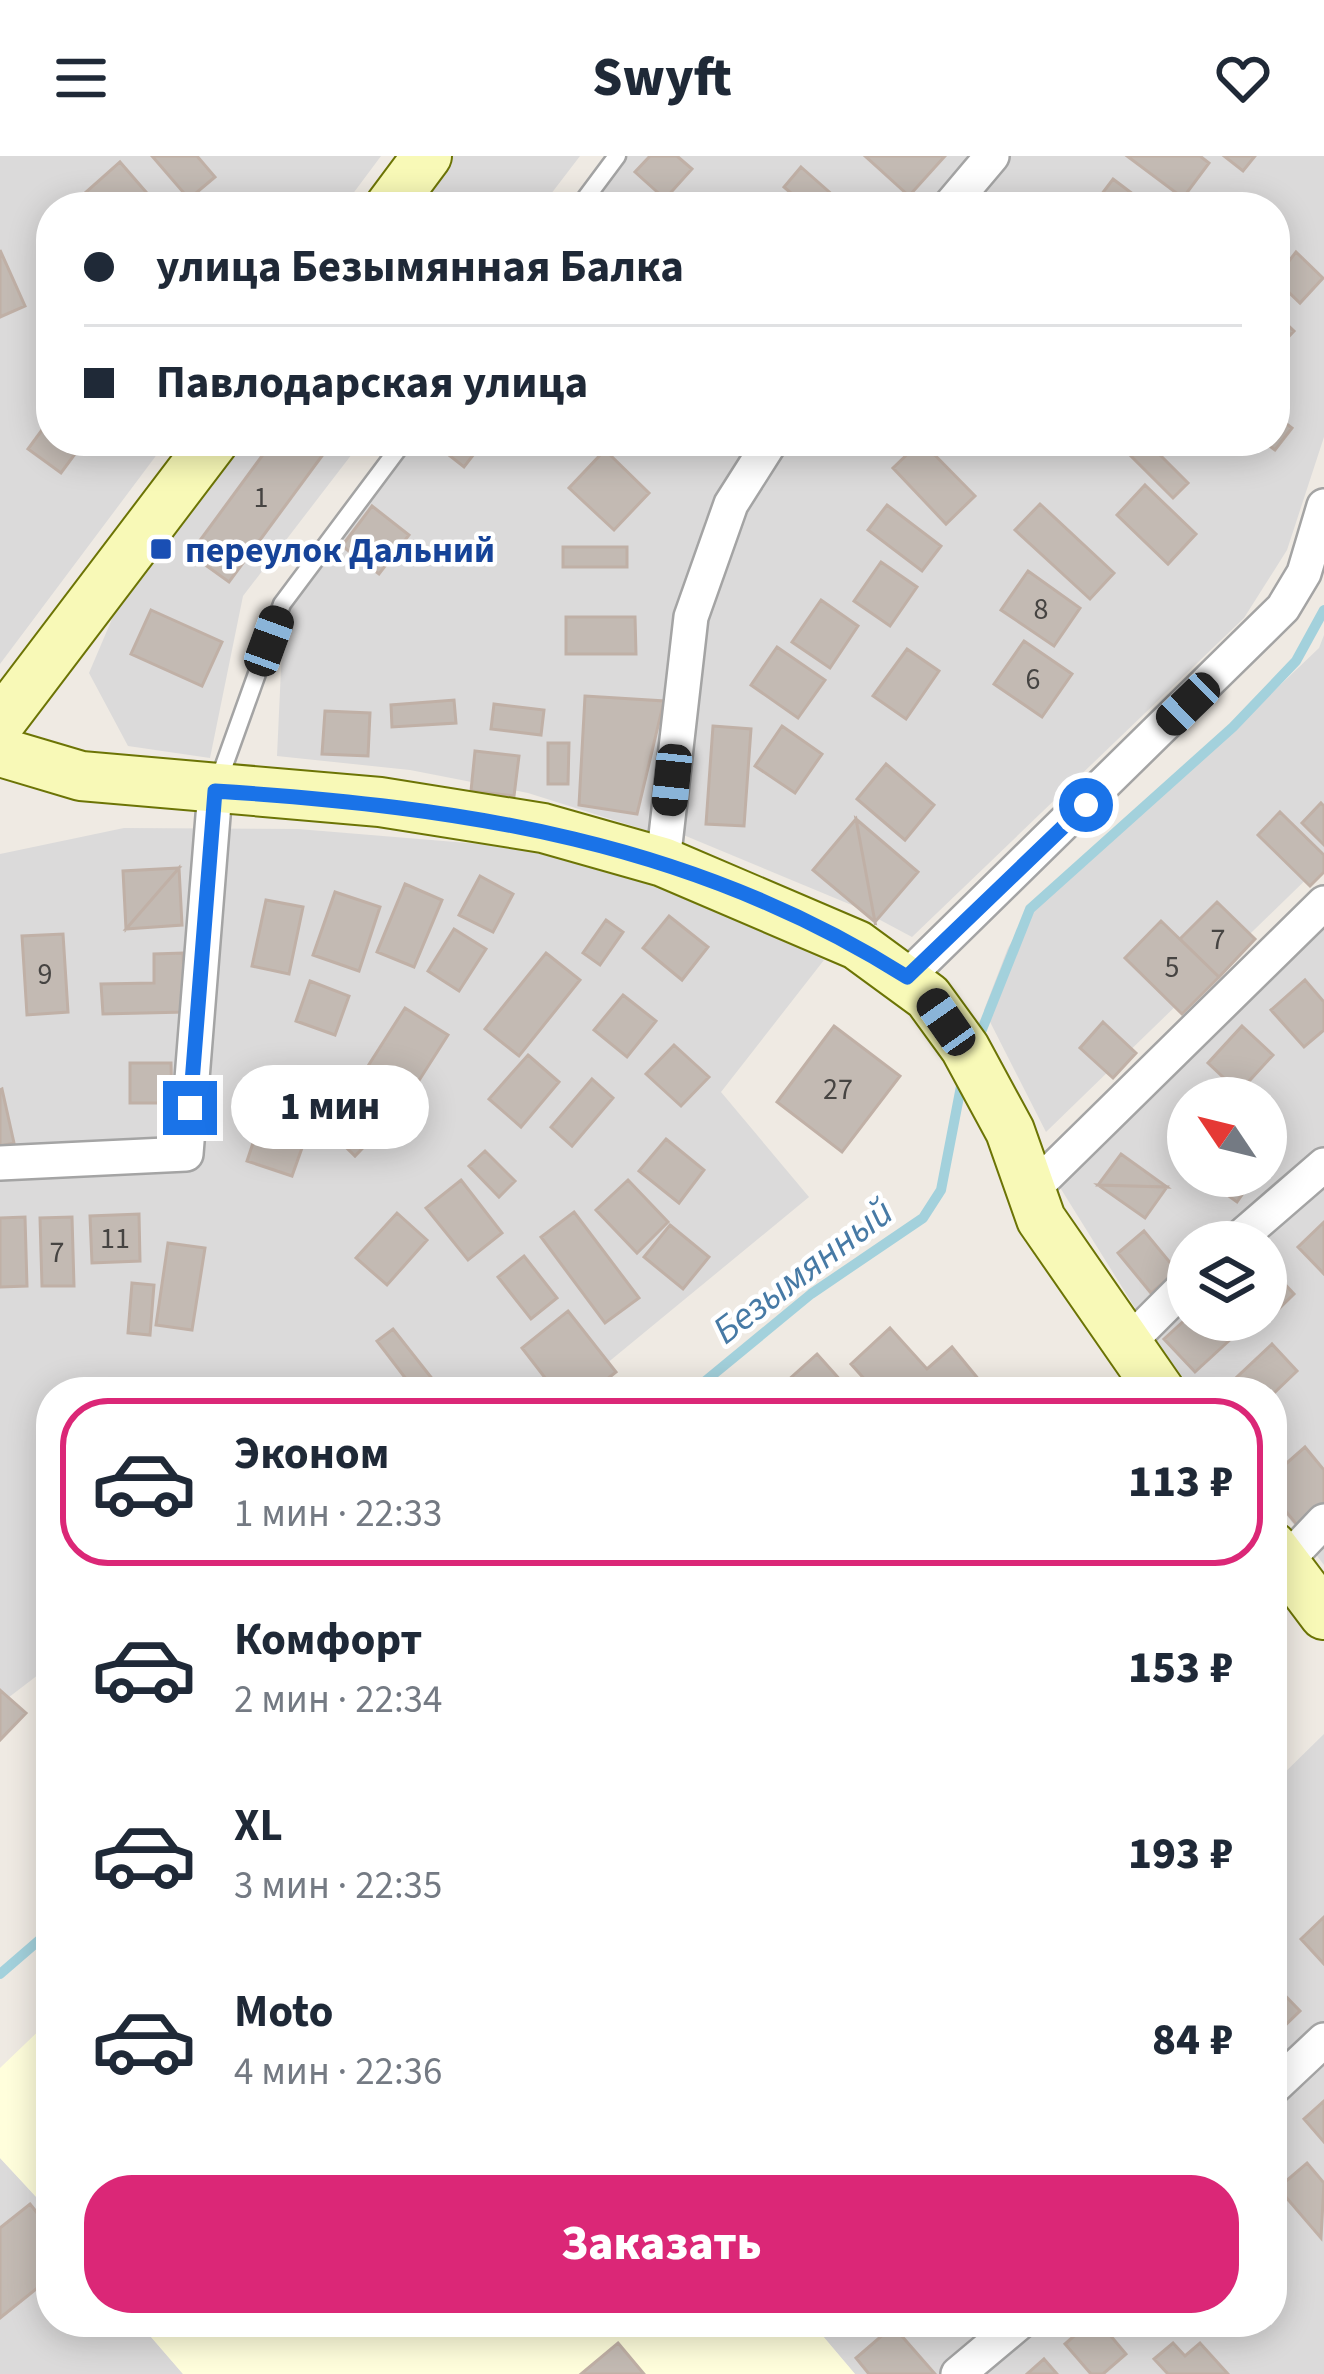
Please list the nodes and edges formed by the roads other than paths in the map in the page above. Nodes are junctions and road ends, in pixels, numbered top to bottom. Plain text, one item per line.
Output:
1 (427, 156) edge
2 (617, 156) edge
3 (992, 156) edge
4 (400, 192) edge
5 (590, 192) edge
6 (962, 192) edge
7 (203, 456) edge
8 (393, 456) edge
9 (761, 456) edge
10 (1324, 506) edge
11 (0, 723) edge
12 (0, 752) edge
13 (215, 791) junction
14 (663, 862) junction
15 (1324, 903) edge
16 (918, 987) junction
17 (0, 1163) edge
18 (1324, 1165) edge
19 (1032, 1190) junction
20 (1259, 1221) edge
21 (1167, 1304) edge
22 (1126, 1345) junction
23 (1149, 1377) edge
24 (1324, 1521) edge
25 (1287, 1548) edge
26 (1287, 1567) edge
27 (1324, 1615) edge
28 (1324, 2040) edge
29 (1287, 2076) edge
30 (1002, 2337) edge
31 (958, 2374) edge

1 - 4 main road
2 - 5 lane
3 - 6 street
7 - 11 main road
8 - 13 lane
9 - 14 street
10 - 16 street
12 - 13 main road
13 - 14 main road
13 - 17 street
14 - 16 main road
15 - 19 street
16 - 19 main road
18 - 20 street
19 - 22 main road
21 - 22 street
22 - 23 main road
24 - 25 street
26 - 27 main road
28 - 29 street
30 - 31 street

